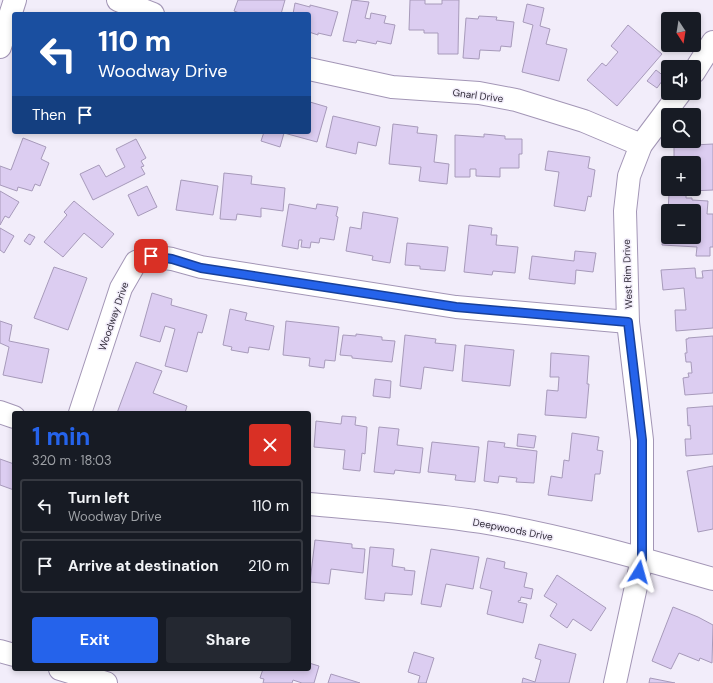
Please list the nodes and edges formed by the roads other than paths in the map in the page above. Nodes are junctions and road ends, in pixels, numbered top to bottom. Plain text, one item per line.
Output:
1 (15, 0) edge
2 (118, 0) edge
3 (148, 12) edge
4 (713, 42) edge
5 (0, 47) edge
6 (701, 61) edge
7 (311, 69) edge
8 (675, 100) edge
9 (641, 145) junction
10 (628, 322) junction
11 (81, 411) edge
12 (0, 412) edge
13 (12, 416) edge
14 (311, 504) edge
15 (642, 559) junction
16 (713, 579) edge
17 (0, 651) edge
18 (12, 654) edge
19 (67, 671) edge
20 (106, 683) edge
21 (615, 683) edge

1 - 5 street
2 - 3 street
4 - 6 street
7 - 9 street, Gnarl Drive
8 - 9 street, West Rim Drive
9 - 10 street, West Rim Drive
10 - 11 street, Woodway Drive
10 - 15 street, West Rim Drive
12 - 13 street
14 - 15 street, Deepwoods Drive
15 - 16 street, Deepwoods Drive
15 - 21 street, West Rim Drive
17 - 18 street
19 - 20 street

